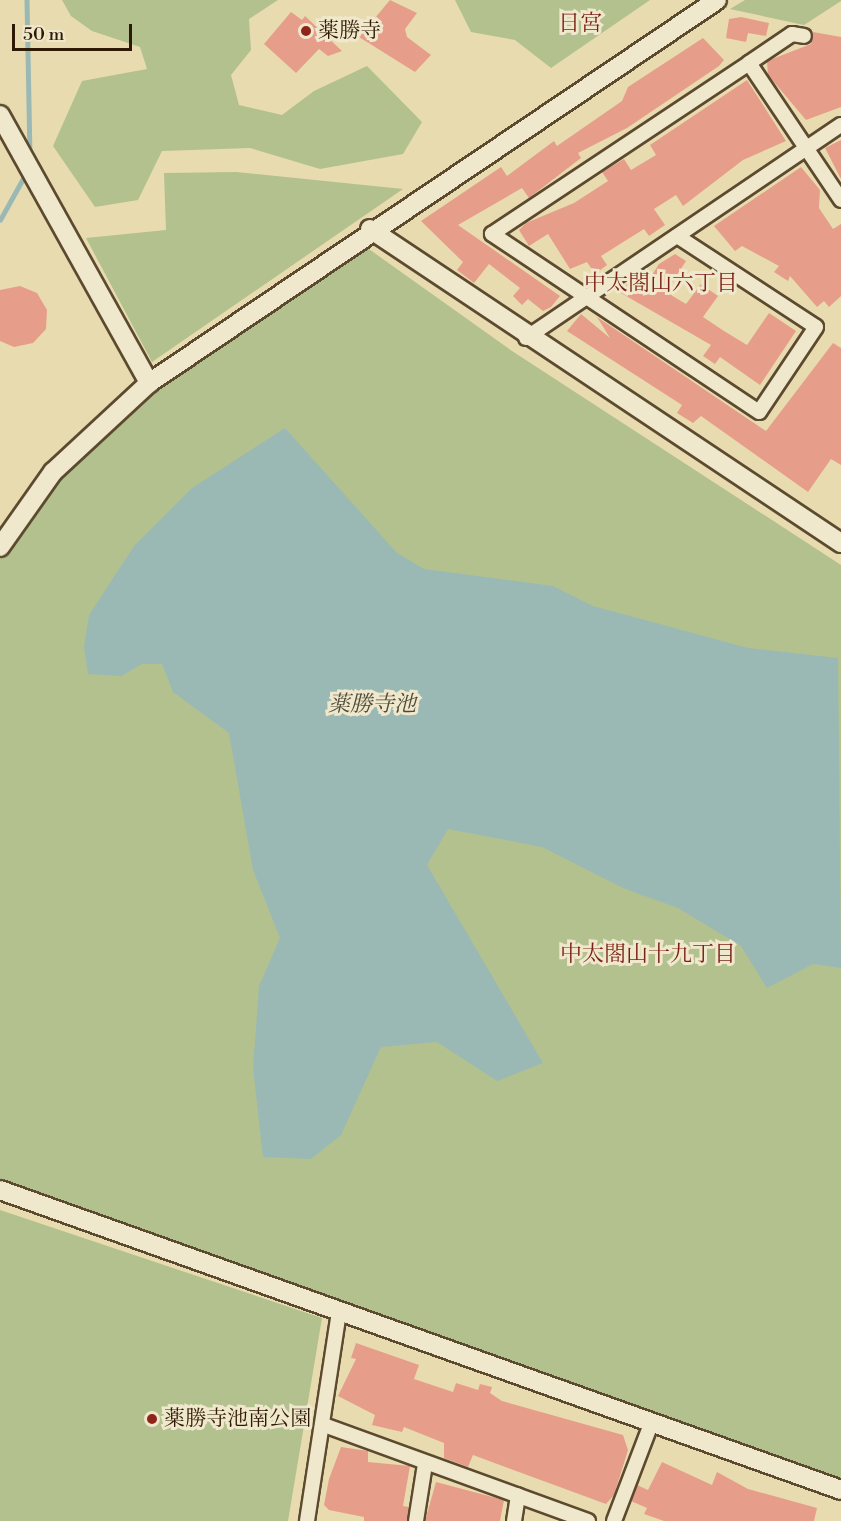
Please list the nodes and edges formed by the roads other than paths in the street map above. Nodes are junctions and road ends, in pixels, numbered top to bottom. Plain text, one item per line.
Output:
1 (717, 0) edge
2 (804, 36) dead end
3 (749, 63) junction
4 (0, 115) edge
5 (841, 125) edge
6 (804, 147) junction
7 (841, 200) edge
8 (370, 229) junction
9 (677, 236) junction
10 (585, 296) junction
11 (526, 338) junction
12 (148, 383) junction
13 (841, 543) edge
14 (0, 547) edge
15 (0, 1190) edge
16 (339, 1313) junction
17 (651, 1424) junction
18 (324, 1425) junction
19 (425, 1464) junction
20 (841, 1490) edge
21 (518, 1495) junction
22 (307, 1521) edge
23 (416, 1521) edge
24 (514, 1521) edge
25 (588, 1521) edge
26 (614, 1521) edge

1 - 8 street
2 - 3 street
3 - 6 street
3 - 10 street
4 - 12 street
5 - 6 street
6 - 7 street
6 - 9 street
8 - 11 street
8 - 12 street
9 - 10 street
9 - 10 street
10 - 11 street
11 - 13 street
12 - 14 street
15 - 16 street
16 - 17 street
16 - 18 street
17 - 20 street
17 - 26 street
18 - 19 street
18 - 22 street
19 - 21 street
19 - 23 street
21 - 24 street
21 - 25 street

